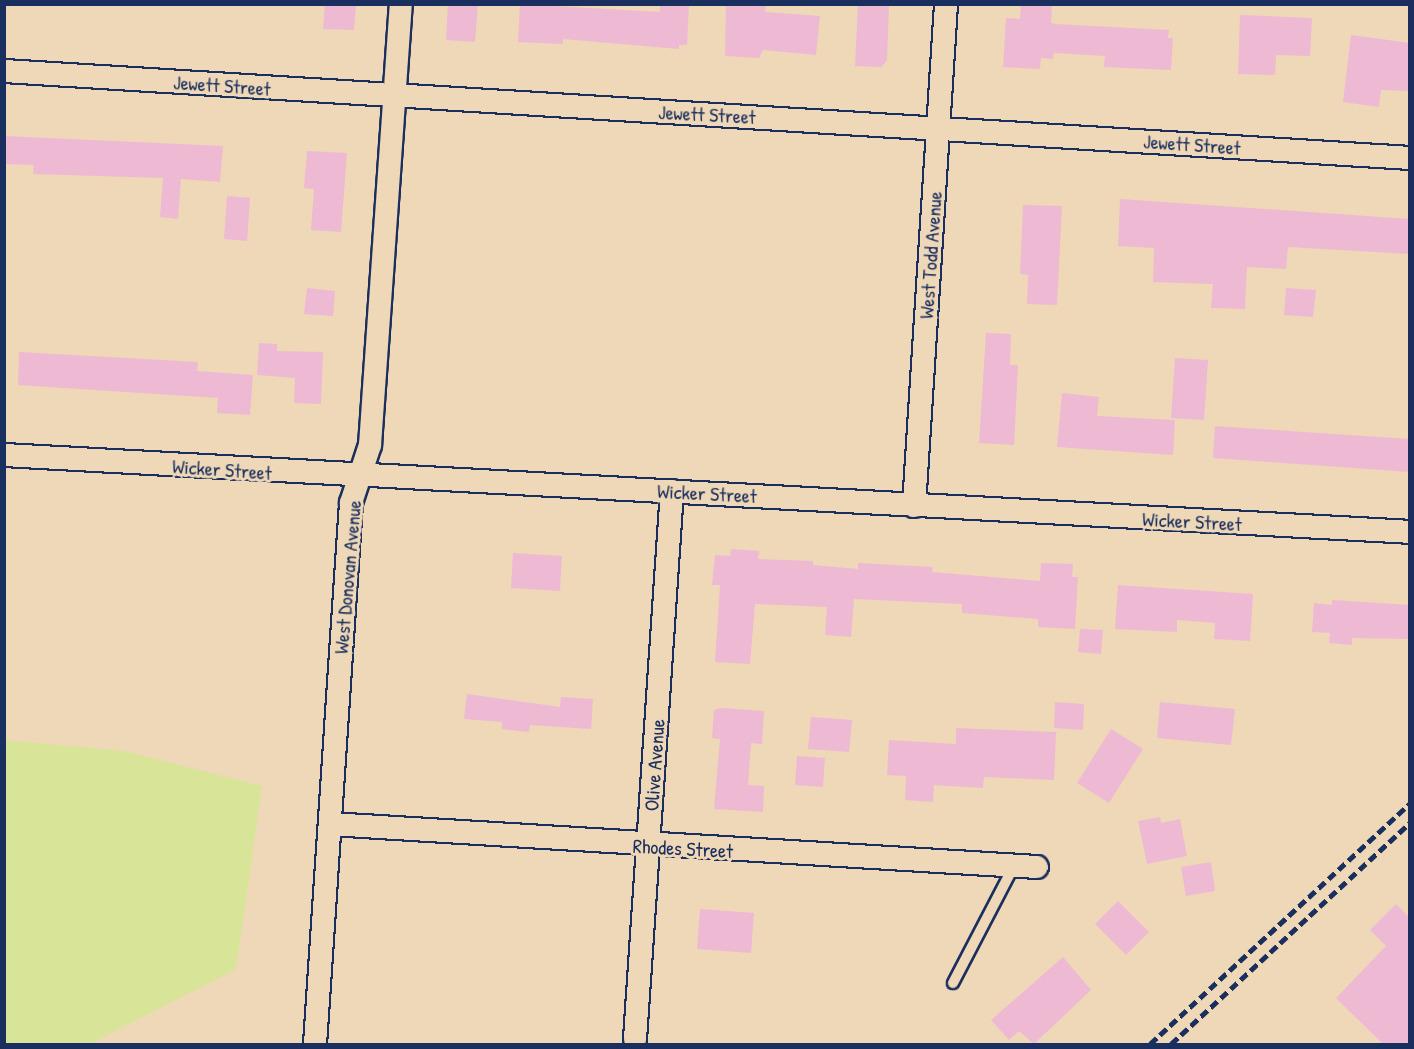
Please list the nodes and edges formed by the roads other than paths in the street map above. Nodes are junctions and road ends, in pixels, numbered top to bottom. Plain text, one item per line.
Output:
1 (401, 4) edge
2 (946, 4) edge
3 (4, 71) edge
4 (395, 95) junction
5 (939, 129) junction
6 (1410, 158) edge
7 (4, 455) edge
8 (358, 477) junction
9 (672, 491) junction
10 (914, 506) junction
11 (1410, 532) edge
12 (330, 824) junction
13 (648, 846) junction
14 (1014, 866) junction
15 (1037, 867) dead end
16 (953, 983) dead end
17 (635, 1039) dead end
18 (315, 1044) edge

1 - 4 street, West Donovan Avenue
2 - 5 street, West Todd Avenue
3 - 4 street, Jewett Street
4 - 5 street, Jewett Street
4 - 8 street, West Donovan Avenue
5 - 6 street, Jewett Street
5 - 10 street, West Todd Avenue
7 - 8 street, Wicker Street
8 - 9 street, Wicker Street
8 - 12 street, West Donovan Avenue
9 - 10 street, Wicker Street
9 - 13 street, Olive Avenue
10 - 11 street, Wicker Street
12 - 13 street, Rhodes Street
12 - 18 street, West Donovan Avenue
13 - 14 street, Rhodes Street
13 - 17 street, Olive Avenue
14 - 15 street, Rhodes Street
14 - 16 lane

